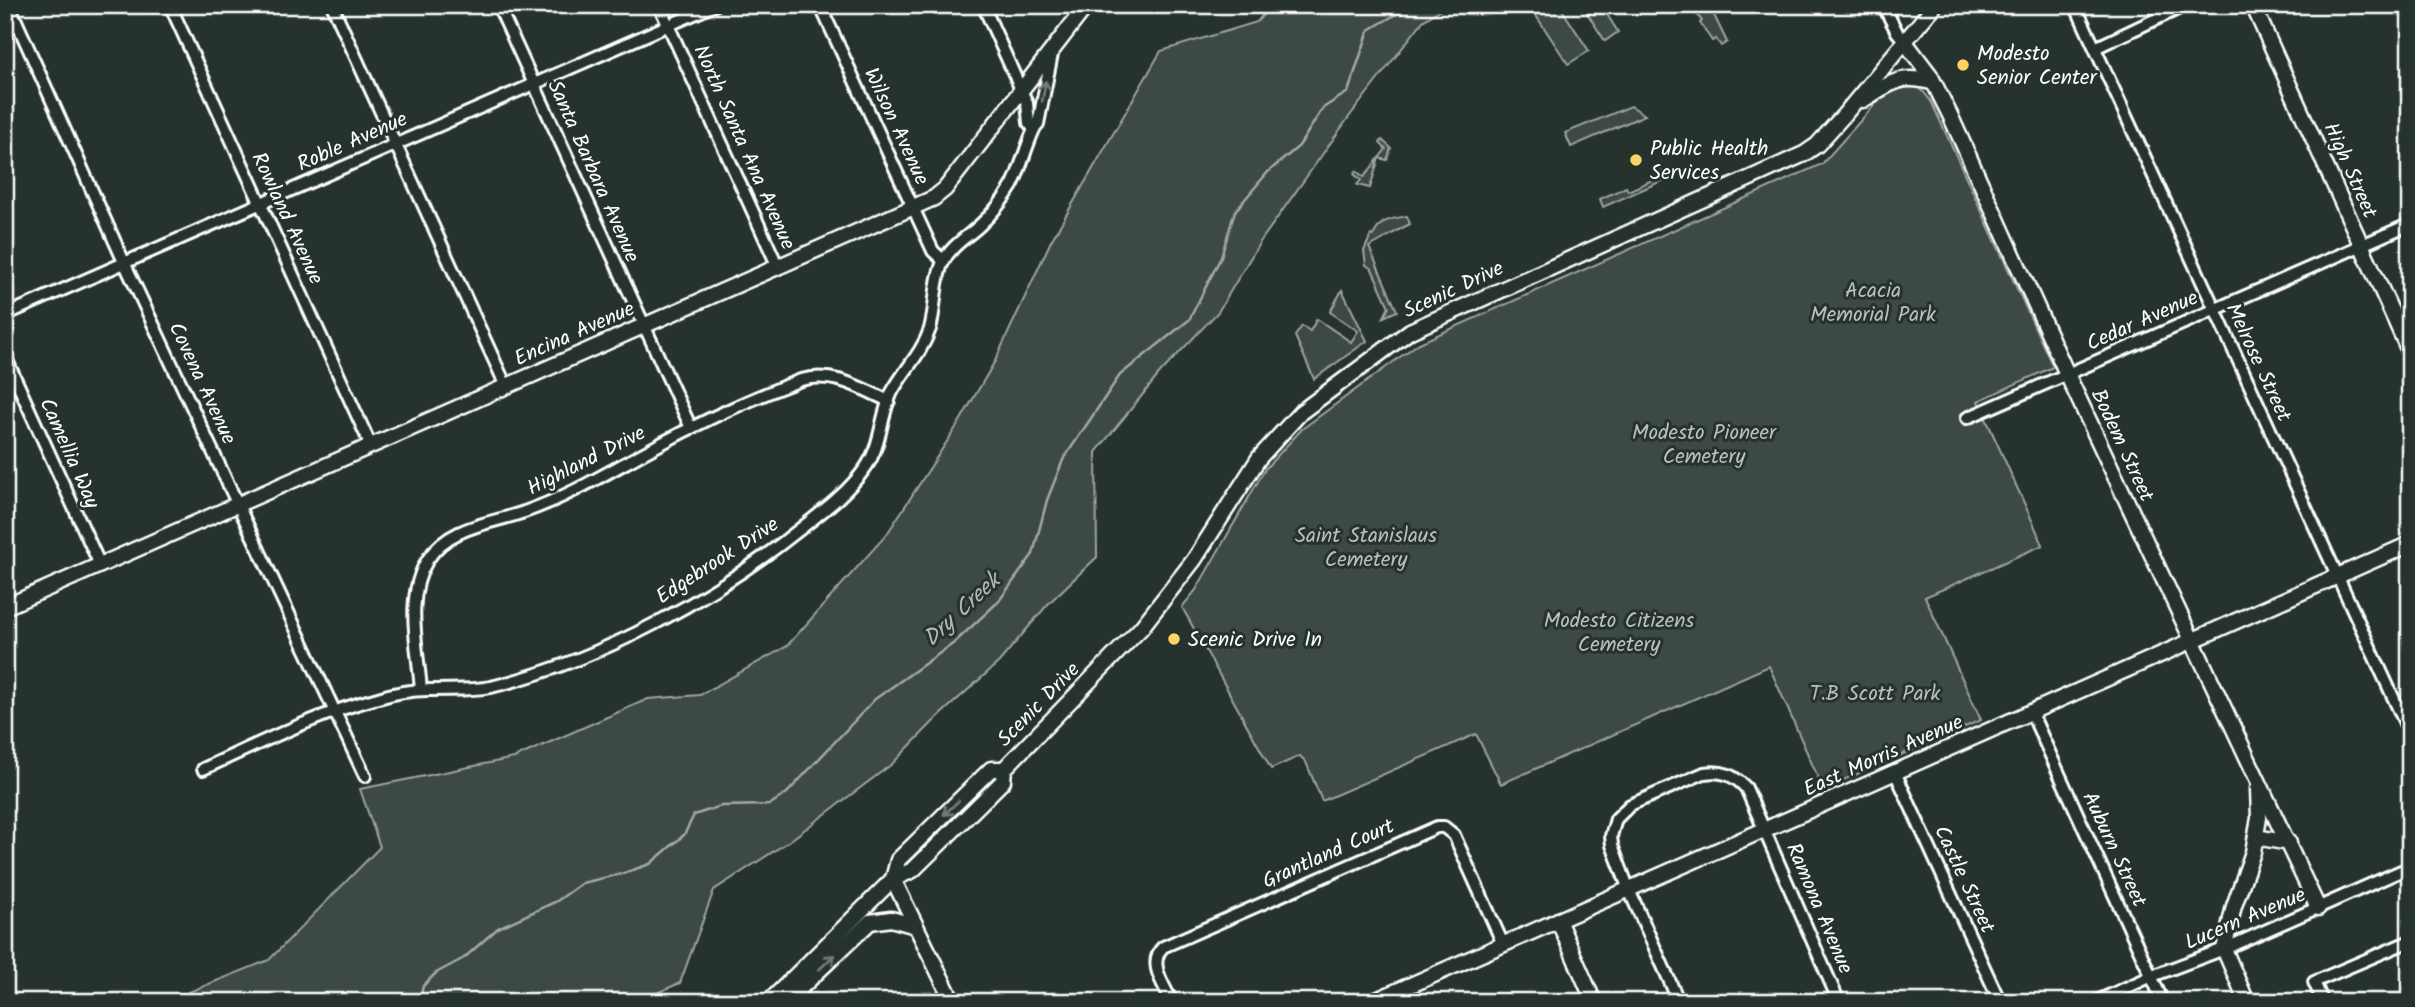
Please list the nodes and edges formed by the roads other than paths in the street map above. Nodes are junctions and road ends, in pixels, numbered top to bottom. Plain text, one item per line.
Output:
1 (9, 5) edge
2 (170, 5) edge
3 (331, 5) edge
4 (498, 5) edge
5 (659, 5) edge
6 (715, 5) edge
7 (820, 5) edge
8 (983, 5) edge
9 (1087, 5) edge
10 (1883, 5) edge
11 (1936, 5) edge
12 (2075, 5) edge
13 (2186, 5) edge
14 (2253, 5) edge
15 (668, 25) junction
16 (1905, 42) junction
17 (2095, 48) junction
18 (1053, 51) junction
19 (533, 83) junction
20 (1934, 83) junction
21 (1022, 91) junction
22 (1850, 108) junction
23 (1033, 128) junction
24 (395, 143) junction
25 (260, 203) junction
26 (914, 207) junction
27 (2410, 224) edge
28 (2361, 244) junction
29 (944, 261) junction
30 (124, 262) junction
31 (778, 267) junction
32 (2214, 310) junction
33 (5, 315) edge
34 (644, 326) junction
35 (2410, 353) edge
36 (5, 356) edge
37 (2067, 374) junction
38 (506, 386) junction
39 (889, 401) junction
40 (1967, 418) dead end
41 (691, 428) junction
42 (371, 446) junction
43 (239, 503) junction
44 (2410, 544) edge
45 (100, 565) junction
46 (2337, 577) junction
47 (5, 607) edge
48 (2191, 641) junction
49 (421, 690) junction
50 (336, 711) junction
51 (2031, 712) junction
52 (2410, 734) edge
53 (203, 769) dead end
54 (1895, 772) junction
55 (365, 776) dead end
56 (2257, 780) junction
57 (1765, 828) junction
58 (2256, 837) junction
59 (2289, 843) junction
60 (2410, 867) edge
61 (893, 879) junction
62 (1629, 890) junction
63 (2318, 908) junction
64 (1558, 920) junction
65 (916, 926) junction
66 (2410, 941) edge
67 (1503, 944) junction
68 (2224, 949) junction
69 (2152, 976) junction
70 (771, 999) edge
71 (953, 1002) edge
72 (1172, 1002) edge
73 (1371, 1002) edge
74 (1594, 1002) edge
75 (1679, 1002) edge
76 (1839, 1002) edge
77 (2000, 1002) edge
78 (2095, 1002) edge
79 (2163, 1002) edge
80 (2247, 1002) edge
81 (2323, 1002) edge

1 - 30 street, Covena Avenue
2 - 25 street, Rowland Avenue
3 - 24 street
4 - 19 street, Santa Barbara Avenue
5 - 15 street, North Santa Ana Avenue
6 - 15 street, Roble Avenue
7 - 26 street, Wilson Avenue
8 - 21 street
9 - 18 street, Encina Avenue
10 - 16 street, Bodem Street
11 - 16 street, Scenic Drive
12 - 17 street, Melrose Street
13 - 17 street
14 - 28 street, High Street
15 - 19 street, Roble Avenue
15 - 31 street, North Santa Ana Avenue
16 - 20 street, Bodem Street
16 - 22 street, Scenic Drive
17 - 32 street, Melrose Street
18 - 21 street, Encina Avenue
23 -> 18 street
19 - 24 street, Roble Avenue
19 - 34 street, Santa Barbara Avenue
20 - 22 street
20 - 37 street, Bodem Street
21 - 23 street
21 - 26 street, Encina Avenue
22 - 61 street, Scenic Drive
23 - 29 street
24 - 25 street, Roble Avenue
24 - 38 street
25 - 30 street, Roble Avenue
25 - 42 street, Rowland Avenue
26 - 29 street, Wilson Avenue
26 - 31 street, Encina Avenue
27 - 28 street, Cedar Avenue
28 - 32 street, Cedar Avenue
28 - 35 street, High Street
29 - 39 street, Edgebrook Drive
30 - 33 street, Roble Avenue
30 - 43 street, Covena Avenue
31 - 34 street, Encina Avenue
32 - 37 street, Cedar Avenue
32 - 46 street, Melrose Street
34 - 38 street, Encina Avenue
34 - 41 street, Santa Barbara Avenue
36 - 45 street, Camellia Way
37 - 40 street, Cedar Avenue
37 - 48 street, Bodem Street
38 - 42 street, Encina Avenue
39 - 41 street, Highland Drive
39 - 49 street, Edgebrook Drive
41 - 49 street, Highland Drive
42 - 43 street, Encina Avenue
43 - 45 street, Encina Avenue
43 - 50 street, Covena Avenue
44 - 46 street, East Morris Avenue
45 - 47 street, Encina Avenue
46 - 48 street, East Morris Avenue
46 - 52 street, Melrose Street
48 - 51 street, East Morris Avenue
48 - 56 street, Bodem Street
49 - 50 street, Edgebrook Drive
50 - 53 street, Edgebrook Drive
50 - 55 street, Covena Avenue
51 - 54 street, East Morris Avenue
51 - 69 street, Auburn Street
54 - 57 street, East Morris Avenue
54 - 77 street, Castle Street
56 - 58 street
56 - 59 street, Bodem Street
57 - 62 street, East Morris Avenue
57 - 62 street, Ramona Avenue
57 - 76 street, Ramona Avenue
58 - 59 street
58 - 68 street
59 - 63 street, Bodem Street
60 - 63 street, Lucern Avenue
61 - 65 street
61 - 70 street, Scenic Drive
62 - 64 street, East Morris Avenue
62 - 75 street, Ramona Avenue
63 - 68 street, Lucern Avenue
64 - 67 street, East Morris Avenue
64 - 74 street
70 -> 65 street
65 - 71 street
66 - 81 street
67 - 72 street, Grantland Court
67 - 73 street, East Morris Avenue
68 - 69 street, Lucern Avenue
68 - 80 street
69 - 78 street, Lucern Avenue
69 - 79 street, Auburn Street

